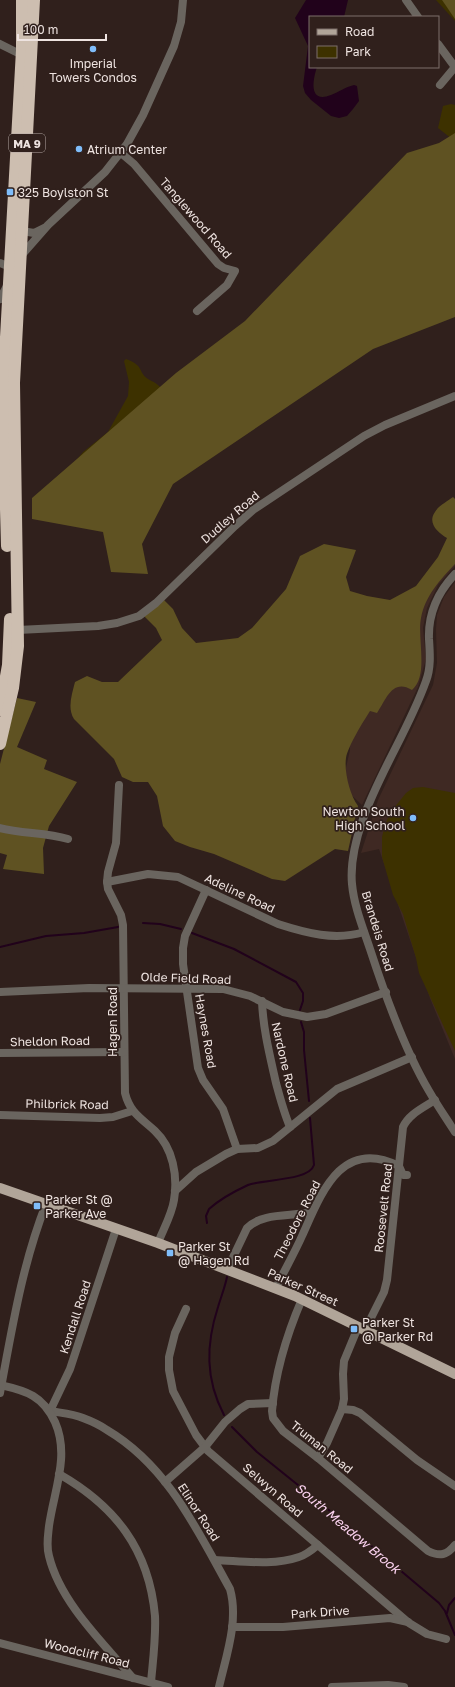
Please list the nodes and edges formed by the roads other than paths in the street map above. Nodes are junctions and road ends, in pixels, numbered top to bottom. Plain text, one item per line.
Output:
1 (22, 0) edge
2 (34, 0) edge
3 (183, 0) edge
4 (406, 0) edge
5 (417, 16) edge
6 (0, 44) edge
7 (439, 45) edge
8 (22, 55) junction
9 (440, 85) dead end
10 (121, 153) junction
11 (48, 225) junction
12 (22, 231) junction
13 (20, 257) junction
14 (5, 265) edge
15 (9, 281) junction
16 (0, 299) edge
17 (197, 311) dead end
18 (6, 362) edge
19 (455, 396) edge
20 (455, 574) edge
21 (9, 631) edge
22 (7, 671) junction
23 (0, 688) edge
24 (0, 710) edge
25 (0, 744) edge
26 (118, 785) dead end
27 (0, 828) edge
28 (68, 839) dead end
29 (107, 882) junction
30 (206, 890) junction
31 (364, 932) junction
32 (124, 988) junction
33 (187, 988) junction
34 (0, 992) edge
35 (386, 992) junction
36 (262, 1001) junction
37 (124, 1052) junction
38 (0, 1053) edge
39 (412, 1057) junction
40 (435, 1100) junction
41 (132, 1111) junction
42 (0, 1115) edge
43 (290, 1127) junction
44 (455, 1132) edge
45 (237, 1149) junction
46 (399, 1166) junction
47 (407, 1175) dead end
48 (0, 1188) edge
49 (175, 1190) junction
50 (46, 1204) junction
51 (312, 1212) junction
52 (116, 1228) junction
53 (158, 1243) junction
54 (227, 1270) junction
55 (276, 1288) junction
56 (302, 1299) junction
57 (186, 1309) dead end
58 (363, 1328) junction
59 (455, 1374) edge
60 (0, 1388) edge
61 (273, 1403) junction
62 (342, 1409) junction
63 (50, 1411) junction
64 (205, 1448) junction
65 (318, 1458) junction
66 (59, 1474) junction
67 (165, 1482) junction
68 (455, 1486) edge
69 (318, 1545) junction
70 (455, 1545) edge
71 (215, 1560) junction
72 (409, 1623) junction
73 (232, 1627) junction
74 (446, 1639) dead end
75 (0, 1643) edge
76 (133, 1678) junction
77 (151, 1682) junction
78 (168, 1687) edge
79 (219, 1687) edge
80 (332, 1687) edge
81 (404, 1687) edge

1 - 8 highway, MA 9
2 - 12 highway, MA 9
3 - 10 street
4 - 5 street
6 - 8 street
7 - 9 street
8 - 14 highway, MA 9
10 - 11 street
10 - 17 street, Tanglewood Road
11 - 12 street
11 - 13 street
12 - 13 highway, MA 9
13 - 18 highway, MA 9
14 - 15 highway, MA 9
15 - 16 street
15 - 18 highway, MA 9
18 - 21 highway, MA 9
19 - 21 street, Dudley Road
20 - 31 street, Brandeis Road
21 - 22 highway, MA 9
21 - 25 highway, MA 9
22 - 23 street
22 - 24 highway, MA 9
26 - 29 street
27 - 28 street
29 - 30 street, Adeline Road
29 - 32 street, Hagen Road
30 - 31 street, Adeline Road
30 - 33 street, Haynes Road
31 - 35 street, Brandeis Road
32 - 33 street, Olde Field Road
32 - 34 street, Olde Field Road
32 - 37 street, Hagen Road
33 - 36 street, Olde Field Road
33 - 45 street, Haynes Road
35 - 36 street, Olde Field Road
35 - 39 street, Brandeis Road
36 - 43 street, Nardone Road
37 - 38 street, Sheldon Road
37 - 41 street, Hagen Road
39 - 40 street, Brandeis Road
39 - 43 street
40 - 44 street, Brandeis Road
40 - 46 street, Roosevelt Road
41 - 42 street, Philbrick Road
41 - 49 street, Hagen Road
43 - 45 street
45 - 49 street
46 - 47 street, Theodore Road
46 - 51 street, Theodore Road
46 - 58 street, Roosevelt Road
48 - 50 main road, Parker Street
49 - 53 street, Hagen Road
50 - 52 main road, Parker Street
50 - 60 street
51 - 54 street
51 - 55 street, Theodore Road
52 - 53 main road, Parker Street
52 - 63 street, Kendall Road
53 - 54 main road, Parker Street
54 - 55 main road, Parker Street
55 - 56 main road, Parker Street
56 - 58 main road, Parker Street
56 - 61 street, Truman Road
57 - 64 street, Selwyn Road
58 - 59 main road, Parker Street
58 - 62 street, Roosevelt Road
60 - 63 street
61 - 64 street
61 - 65 street, Truman Road
62 - 65 street, Roosevelt Road
62 - 68 street
63 - 66 street
63 - 67 street, Elinor Road
64 - 67 street
64 - 69 street, Selwyn Road
65 - 70 street, Truman Road
66 - 76 street
66 - 77 street
67 - 71 street, Elinor Road
69 - 71 street
69 - 72 street, Selwyn Road
71 - 73 street, Elinor Road
72 - 73 street, Park Drive
72 - 74 street, Selwyn Road
73 - 79 street, Elinor Road
75 - 76 street, Woodcliff Road
76 - 77 street, Woodcliff Road
77 - 78 street, Woodcliff Road
80 - 81 street

